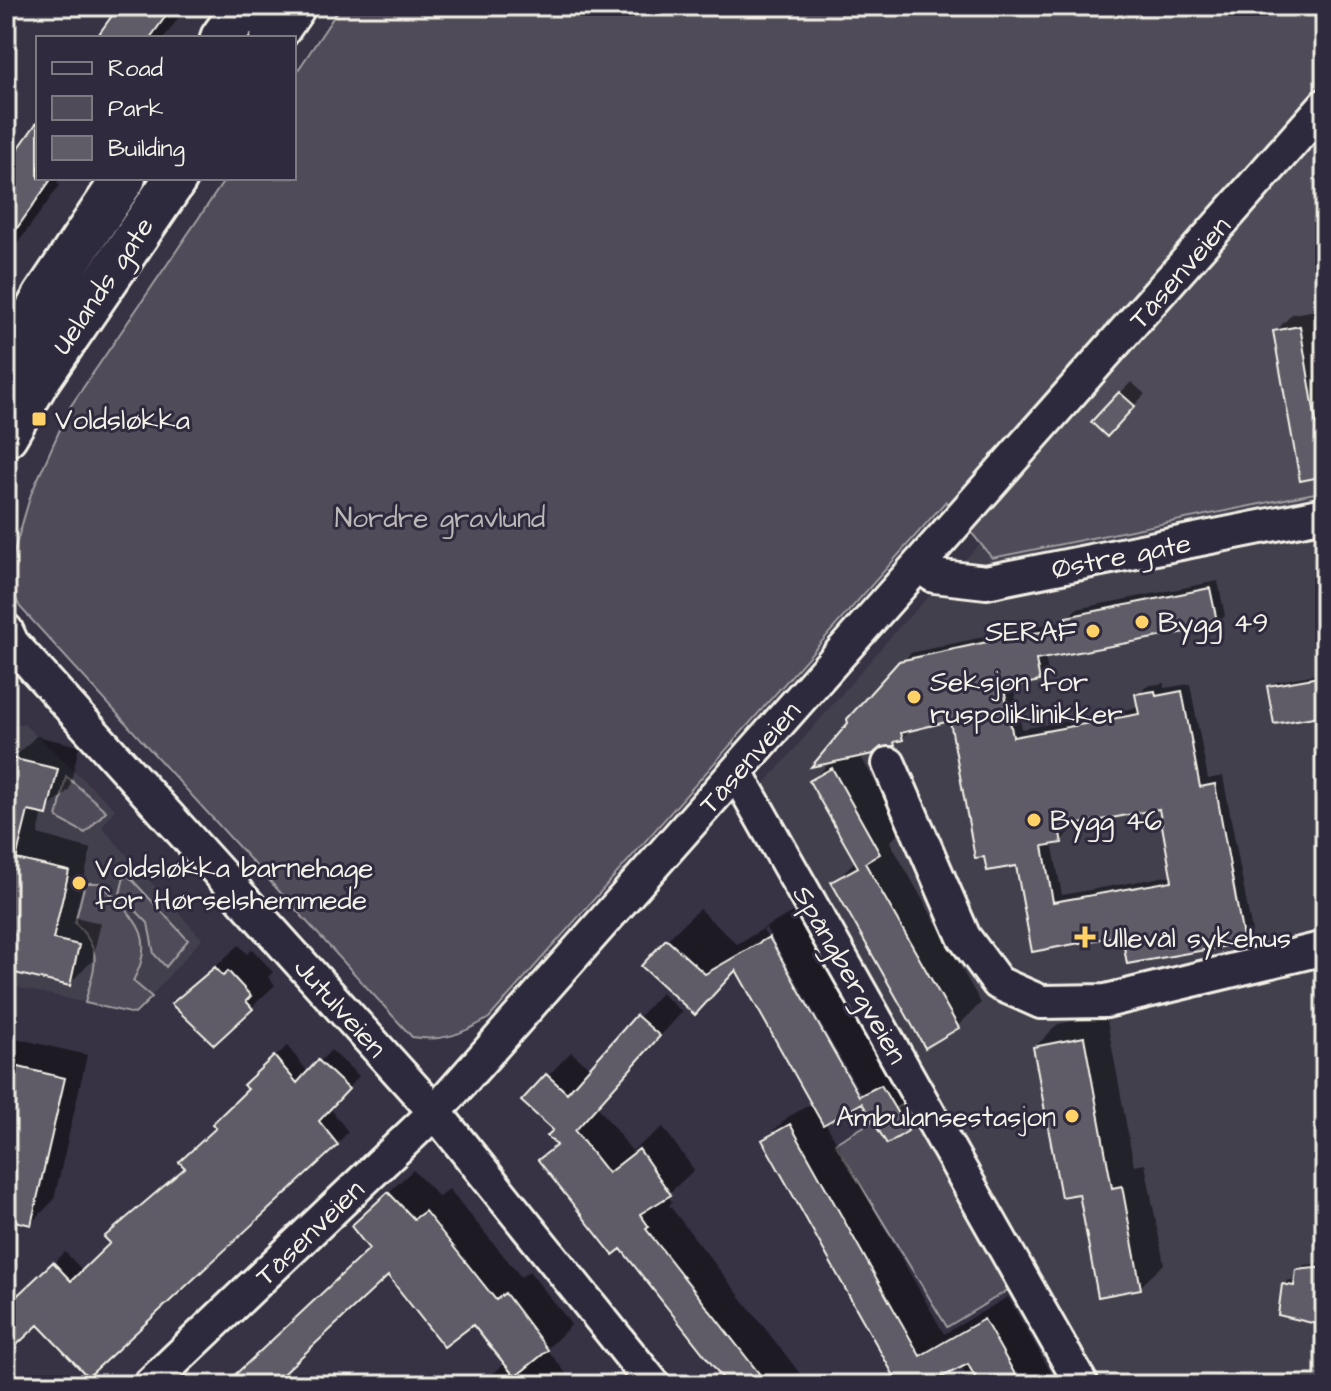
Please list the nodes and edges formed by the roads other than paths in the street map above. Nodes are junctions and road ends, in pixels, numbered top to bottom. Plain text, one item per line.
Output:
1 (245, 6) edge
2 (294, 6) edge
3 (223, 36) edge
4 (273, 36) edge
5 (1325, 105) edge
6 (123, 180) edge
7 (175, 180) edge
8 (7, 360) edge
9 (6, 435) edge
10 (1325, 514) edge
11 (919, 566) junction
12 (8, 637) edge
13 (889, 764) dead end
14 (736, 772) junction
15 (1325, 948) edge
16 (435, 1112) junction
17 (149, 1385) edge
18 (654, 1385) edge
19 (1082, 1385) edge

1 - 3 main road
2 - 4 main road
5 - 11 street, Tåsenveien
6 - 8 main road, Uelands gate
7 - 9 main road, Uelands gate
10 - 11 street, Østre gate
11 - 14 street, Tåsenveien
12 - 16 street, Jutulveien
13 - 15 street
14 - 16 street, Tåsenveien
14 - 19 street, Spångbergveien
16 - 17 street, Tåsenveien
16 - 18 street, Jutulveien

